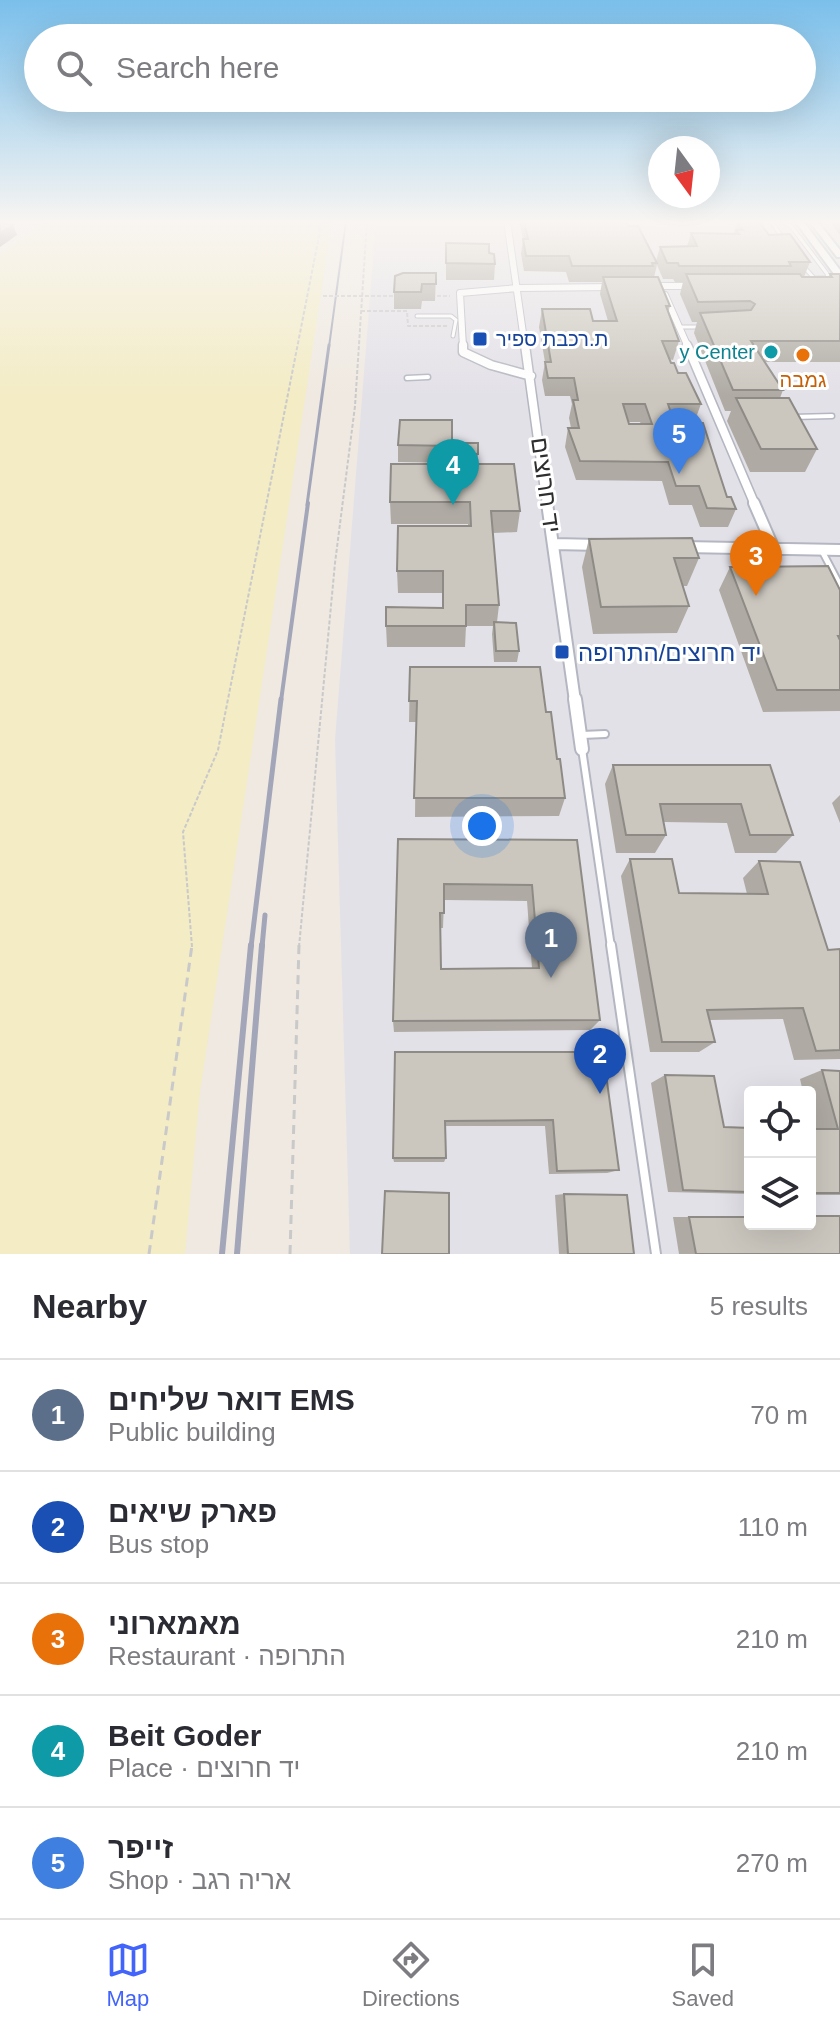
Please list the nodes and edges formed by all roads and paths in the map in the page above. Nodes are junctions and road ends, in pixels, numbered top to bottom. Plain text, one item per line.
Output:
1 (310, 280) edge
2 (363, 280) edge
3 (517, 280) edge
4 (629, 286) edge
5 (645, 286) edge
6 (661, 286) junction
7 (705, 287) edge
8 (518, 288) junction
9 (323, 296) dead end
10 (395, 296) edge
11 (435, 296) edge
12 (460, 296) junction
13 (417, 316) dead end
14 (678, 327) junction
15 (704, 327) edge
16 (453, 336) dead end
17 (531, 376) junction
18 (428, 377) dead end
19 (407, 378) dead end
20 (717, 416) junction
21 (730, 416) dead end
22 (832, 416) dead end
23 (784, 417) edge
24 (554, 544) junction
25 (617, 546) edge
26 (680, 547) edge
27 (774, 549) junction
28 (822, 550) junction
29 (840, 550) edge
30 (840, 585) edge
31 (605, 734) dead end
32 (581, 735) junction
33 (582, 749) joint
34 (149, 1254) edge
35 (290, 1254) edge
36 (656, 1254) edge

1 - 34 path
2 - 35 path
3 - 8 street, יד חרוצים
4 - 8 street
5 - 6 street
6 - 7 street
6 - 14 street
8 - 12 street
8 - 17 street, יד חרוצים
9 - 10 path, bridge
11 - 12 path
12 - 17 street
13 - 16 lane
14 - 15 lane
14 - 20 street
17 - 24 street, יד חרוצים
18 - 19 lane
20 - 21 lane
20 - 27 street
22 - 23 lane
24 - 25 street
24 - 32 street, יד חרוצים
26 - 27 street
27 - 28 street
28 - 29 street
28 - 30 lane
31 - 32 lane
32 - 33 street, יד חרוצים
33 - 36 lane

